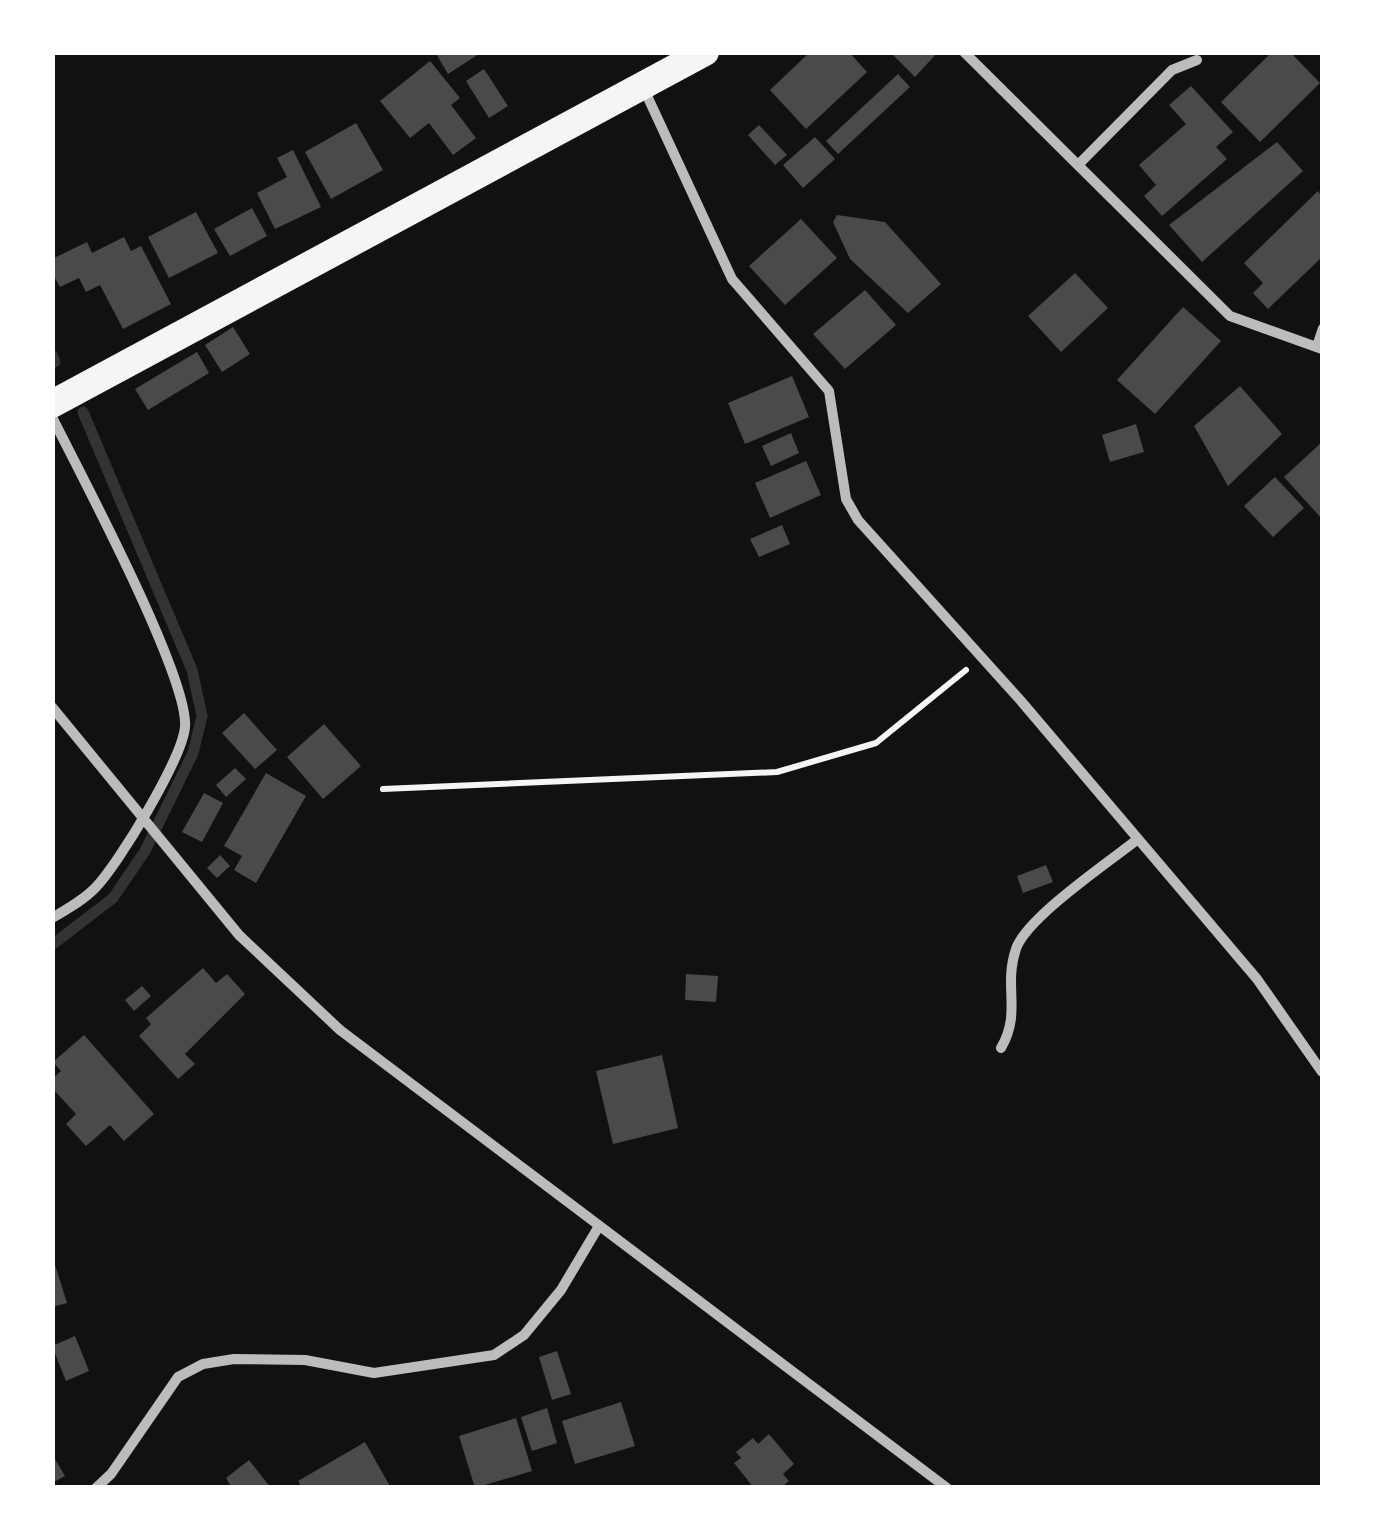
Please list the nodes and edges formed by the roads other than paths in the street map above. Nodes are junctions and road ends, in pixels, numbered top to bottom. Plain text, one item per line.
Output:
1 (705, 52) edge
2 (964, 52) edge
3 (1197, 60) dead end
4 (642, 86) junction
5 (1080, 164) junction
6 (1322, 328) edge
7 (1319, 347) edge
8 (52, 404) edge
9 (52, 417) edge
10 (52, 707) edge
11 (145, 821) junction
12 (1138, 838) junction
13 (52, 918) edge
14 (1001, 1048) dead end
15 (1322, 1072) edge
16 (599, 1226) junction
17 (96, 1488) edge
18 (947, 1488) edge

1 - 4 highway
2 - 5 street
3 - 5 street
4 - 8 highway
4 - 12 street
5 - 7 street
6 - 7 lane
9 - 11 street
10 - 11 street
11 - 13 street
11 - 16 street
12 - 14 street
12 - 15 street
16 - 17 street
16 - 18 street

